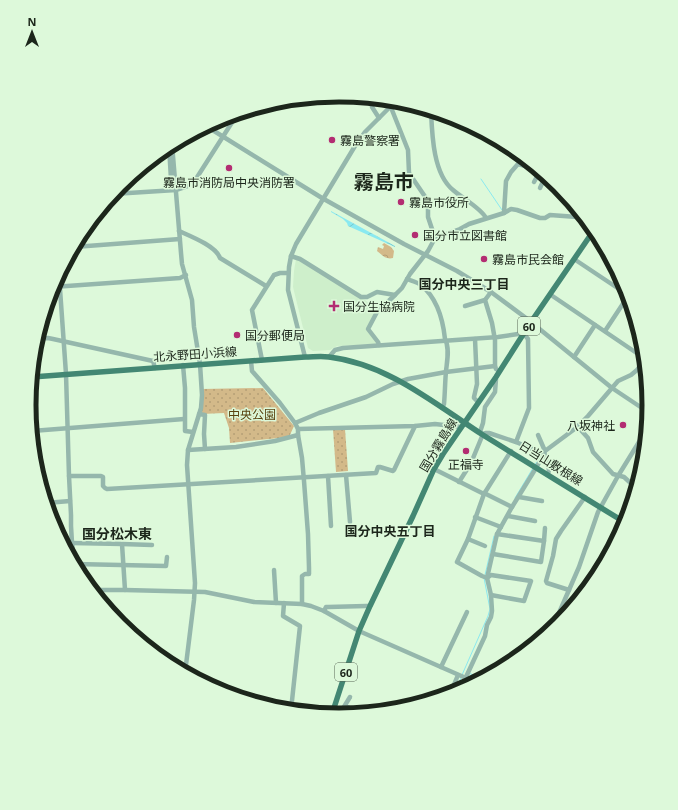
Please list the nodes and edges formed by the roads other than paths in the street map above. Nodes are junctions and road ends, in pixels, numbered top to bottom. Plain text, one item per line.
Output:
1 (372, 104) edge
2 (389, 107) edge
3 (392, 107) edge
4 (431, 117) edge
5 (379, 118) junction
6 (232, 122) edge
7 (212, 130) edge
8 (222, 137) junction
9 (173, 152) edge
10 (169, 154) edge
11 (521, 164) edge
12 (537, 176) edge
13 (543, 181) edge
14 (534, 182) dead end
15 (176, 184) junction
16 (540, 188) dead end
17 (176, 190) junction
18 (123, 193) edge
19 (322, 198) junction
20 (504, 213) junction
21 (576, 217) edge
22 (486, 218) junction
23 (179, 231) junction
24 (590, 236) edge
25 (435, 238) junction
26 (180, 239) junction
27 (81, 246) edge
28 (425, 255) junction
29 (291, 256) junction
30 (574, 259) junction
31 (288, 273) junction
32 (186, 275) junction
33 (407, 279) junction
34 (60, 286) joint
35 (266, 286) junction
36 (619, 290) edge
37 (492, 292) junction
38 (395, 294) junction
39 (551, 294) junction
40 (485, 300) junction
41 (624, 302) edge
42 (465, 306) dead end
43 (531, 322) junction
44 (595, 325) junction
45 (605, 331) junction
46 (524, 334) junction
47 (494, 337) junction
48 (44, 338) edge
49 (475, 339) junction
50 (64, 341) junction
51 (446, 341) junction
52 (379, 345) junction
53 (637, 353) edge
54 (574, 356) junction
55 (305, 357) junction
56 (329, 357) junction
57 (262, 360) junction
58 (251, 361) junction
59 (200, 364) junction
60 (183, 365) junction
61 (495, 366) junction
62 (639, 367) edge
63 (155, 368) junction
64 (476, 368) junction
65 (499, 371) junction
66 (446, 372) junction
67 (66, 374) junction
68 (38, 376) edge
69 (496, 377) junction
70 (400, 382) junction
71 (612, 388) junction
72 (478, 402) junction
73 (442, 408) junction
74 (642, 408) edge
75 (198, 414) junction
76 (184, 419) junction
77 (295, 423) junction
78 (463, 425) junction
79 (415, 426) junction
80 (67, 428) junction
81 (576, 428) junction
82 (298, 429) junction
83 (38, 431) edge
84 (193, 432) junction
85 (481, 433) junction
86 (298, 435) junction
87 (538, 435) dead end
88 (639, 440) edge
89 (516, 442) junction
90 (205, 449) junction
91 (188, 450) junction
92 (510, 451) junction
93 (543, 453) junction
94 (535, 467) junction
95 (434, 469) junction
96 (548, 474) junction
97 (346, 475) junction
98 (69, 476) junction
99 (328, 476) junction
100 (618, 476) junction
101 (303, 478) junction
102 (459, 482) junction
103 (188, 484) junction
104 (632, 484) edge
105 (484, 494) junction
106 (519, 497) junction
107 (585, 497) junction
108 (70, 501) junction
109 (542, 501) dead end
110 (52, 502) edge
111 (510, 506) junction
112 (601, 508) junction
113 (508, 516) junction
114 (475, 517) junction
115 (620, 519) edge
116 (535, 521) dead end
117 (350, 522) dead end
118 (332, 526) dead end
119 (499, 526) junction
120 (545, 528) dead end
121 (497, 534) junction
122 (468, 539) junction
123 (544, 541) junction
124 (72, 544) junction
125 (122, 544) junction
126 (152, 545) dead end
127 (485, 546) dead end
128 (72, 548) edge
129 (493, 554) junction
130 (167, 556) dead end
131 (82, 565) edge
132 (123, 565) junction
133 (274, 570) dead end
134 (485, 577) junction
135 (100, 590) edge
136 (125, 590) junction
137 (569, 590) junction
138 (195, 592) junction
139 (491, 595) junction
140 (276, 603) junction
141 (284, 603) junction
142 (302, 604) junction
143 (370, 606) junction
144 (324, 611) junction
145 (467, 612) dead end
146 (560, 612) edge
147 (359, 631) junction
148 (186, 666) edge
149 (441, 667) junction
150 (462, 676) junction
151 (468, 679) edge
152 (461, 682) edge
153 (456, 684) edge
154 (350, 697) dead end
155 (292, 704) edge
156 (345, 706) joint
157 (334, 708) edge
158 (348, 708) edge

1 - 5 street
2 - 5 street
3 - 25 street
4 - 22 street
5 - 19 street
6 - 8 street
7 - 8 street
8 - 17 street
8 - 19 street
9 - 15 street
10 - 15 street
11 - 20 street
12 - 14 street
13 - 16 street
15 - 17 street
17 - 18 street
17 - 23 street
19 - 28 street
19 - 29 street
20 - 21 street
20 - 22 street
22 - 25 street
23 - 26 street
23 - 35 street
24 - 30 main road, 国分霧島線 / 60
25 - 28 street
26 - 27 street
26 - 32 street
28 - 33 street
28 - 37 street
29 - 31 street
29 - 38 street
30 - 36 street
30 - 39 main road, 国分霧島線 / 60
31 - 35 street
31 - 55 street
32 - 34 street
32 - 59 street
33 - 38 street
33 - 51 street
34 - 50 street
35 - 57 street
37 - 40 street
37 - 43 street
38 - 52 street
39 - 43 main road, 国分霧島線 / 60
39 - 44 street
40 - 42 street
40 - 47 street
41 - 45 street
43 - 46 main road, 国分霧島線 / 60
43 - 54 street
44 - 45 street
44 - 54 street
45 - 53 street
46 - 47 street
46 - 65 main road, 国分霧島線 / 60
46 - 89 street
47 - 49 street
47 - 61 street
48 - 50 street
49 - 51 street
49 - 64 street
50 - 63 street
50 - 67 street
51 - 52 street
51 - 66 street
52 - 56 street
54 - 71 street
55 - 56 main road, 北永野田小浜線
55 - 57 main road, 北永野田小浜線
56 - 70 main road, 北永野田小浜線
57 - 58 main road, 北永野田小浜線
58 - 59 main road, 北永野田小浜線
58 - 77 street
59 - 60 main road, 北永野田小浜線
59 - 75 street
60 - 63 main road, 北永野田小浜線
60 - 76 street
61 - 64 street
61 - 65 street
62 - 71 street
63 - 67 main road, 北永野田小浜線
64 - 66 street
64 - 72 street
65 - 69 main road, 国分霧島線 / 60
66 - 70 street
66 - 73 street
67 - 68 main road, 北永野田小浜線
67 - 80 street
69 - 72 main road, 国分霧島線 / 60
69 - 85 street
70 - 73 main road, 北永野田小浜線
70 - 77 street
71 - 74 street
71 - 81 street
72 - 78 main road, 国分霧島線 / 60
73 - 78 main road, 北永野田小浜線
75 - 84 street
75 - 90 street
76 - 80 street
76 - 84 street
77 - 82 street
78 - 79 street
78 - 85 main road, 日当山敷根線
78 - 95 main road, 国分霧島線 / 60
79 - 82 street
79 - 97 street
80 - 83 street
80 - 98 street
81 - 93 street
81 - 100 street
82 - 86 street
84 - 91 street
85 - 89 street
85 - 92 main road, 日当山敷根線
85 - 102 street
86 - 90 street
86 - 101 street
87 - 93 street
88 - 100 street
89 - 93 street
90 - 91 street
91 - 103 street
92 - 94 main road, 日当山敷根線
92 - 105 street
93 - 94 street
93 - 96 street
94 - 96 main road, 日当山敷根線
94 - 106 street
95 - 102 street
95 - 143 main road, 国分霧島線 / 60
96 - 107 main road, 日当山敷根線
97 - 99 street
97 - 117 street
98 - 103 street
98 - 108 street
99 - 101 street
99 - 118 street
100 - 104 street
100 - 112 street
101 - 103 street
101 - 142 street
102 - 105 street
103 - 138 street
105 - 111 street
105 - 114 street
106 - 109 street
106 - 111 street
107 - 112 main road, 日当山敷根線
107 - 137 street
108 - 110 street
108 - 124 street
111 - 113 street
112 - 115 main road, 日当山敷根線
112 - 137 street
113 - 116 street
113 - 119 street
114 - 119 street
114 - 122 street
119 - 121 street
120 - 123 street
121 - 123 street
121 - 129 street
122 - 127 street
122 - 134 street
123 - 129 street
124 - 125 street
124 - 128 street
125 - 126 street
125 - 132 street
129 - 134 street
130 - 132 street
131 - 132 street
132 - 136 street
133 - 140 street
134 - 139 street
134 - 139 street
135 - 136 street
136 - 138 street
137 - 146 street
138 - 140 street
138 - 148 street
139 - 150 street
140 - 141 street
141 - 142 street
141 - 155 street
142 - 144 street
143 - 144 street
143 - 147 main road, 国分霧島線 / 60
144 - 147 street
145 - 149 street
147 - 149 street
147 - 157 main road, 国分霧島線 / 60
149 - 150 street
150 - 151 street
150 - 152 street
150 - 153 street
154 - 156 street
156 - 158 street

